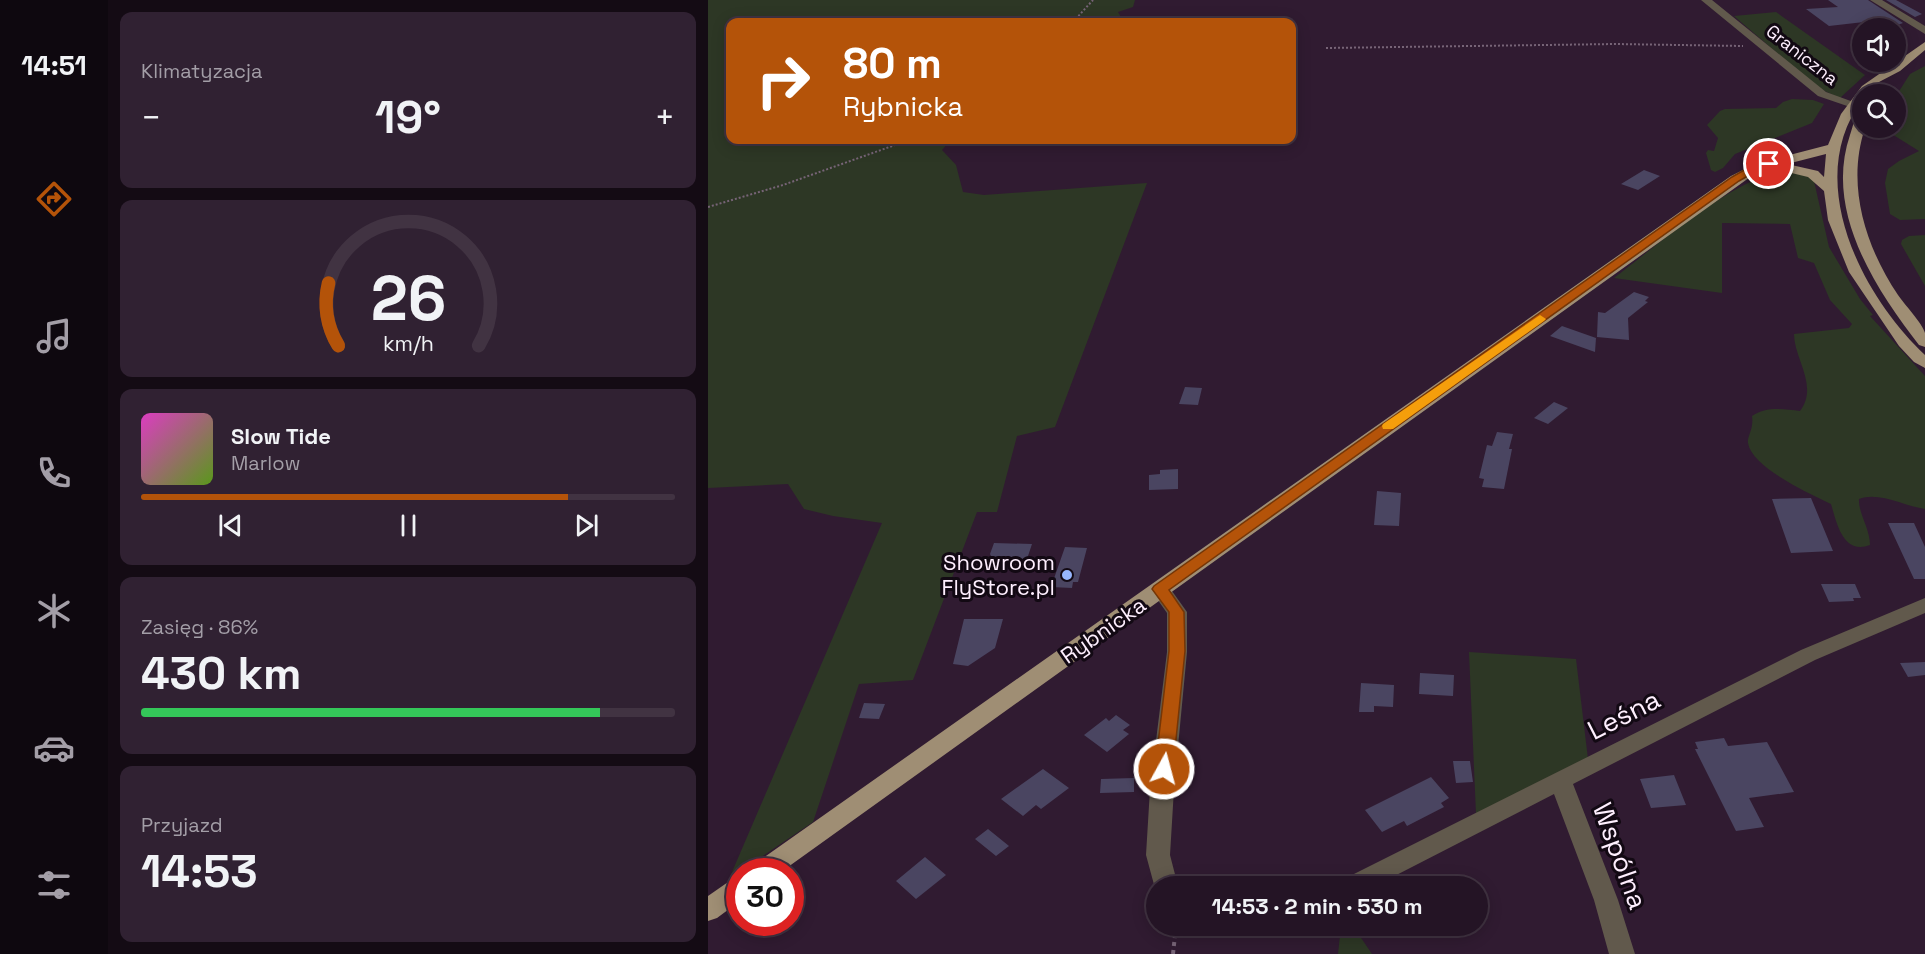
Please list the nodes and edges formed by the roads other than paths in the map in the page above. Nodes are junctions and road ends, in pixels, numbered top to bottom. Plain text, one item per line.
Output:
1 (1706, 0) edge
2 (1875, 0) edge
3 (1925, 31) edge
4 (1925, 45) edge
5 (1906, 60) edge
6 (1890, 72) edge
7 (1872, 84) edge
8 (1852, 104) edge
9 (1852, 106) edge
10 (1857, 138) edge
11 (1833, 147) junction
12 (1851, 157) junction
13 (1798, 160) junction
14 (1830, 163) junction
15 (1769, 164) junction
16 (1849, 179) junction
17 (1830, 190) junction
18 (1925, 342) edge
19 (1925, 363) edge
20 (1160, 589) junction
21 (1923, 610) edge
22 (1560, 779) junction
23 (782, 858) edge
24 (1163, 876) edge
25 (1372, 876) edge
26 (726, 898) edge
27 (708, 910) edge
28 (1622, 954) edge

1 - 8 street, Graniczna
2 - 3 street
4 - 5 main road
6 - 7 main road
9 - 11 main road
10 - 12 main road
11 - 13 main road
11 - 14 main road
12 - 14 main road, Rybnicka
12 - 16 main road
13 - 14 main road, Rybnicka
13 - 15 main road, Rybnicka
14 - 16 main road
14 - 17 main road
15 - 17 main road
15 - 20 main road, Rybnicka
16 - 18 main road
17 - 19 main road
20 - 23 main road, Rybnicka
20 - 24 street
21 - 22 street, Leśna
22 - 25 street, Leśna
22 - 28 street, Wspólna
26 - 27 main road

